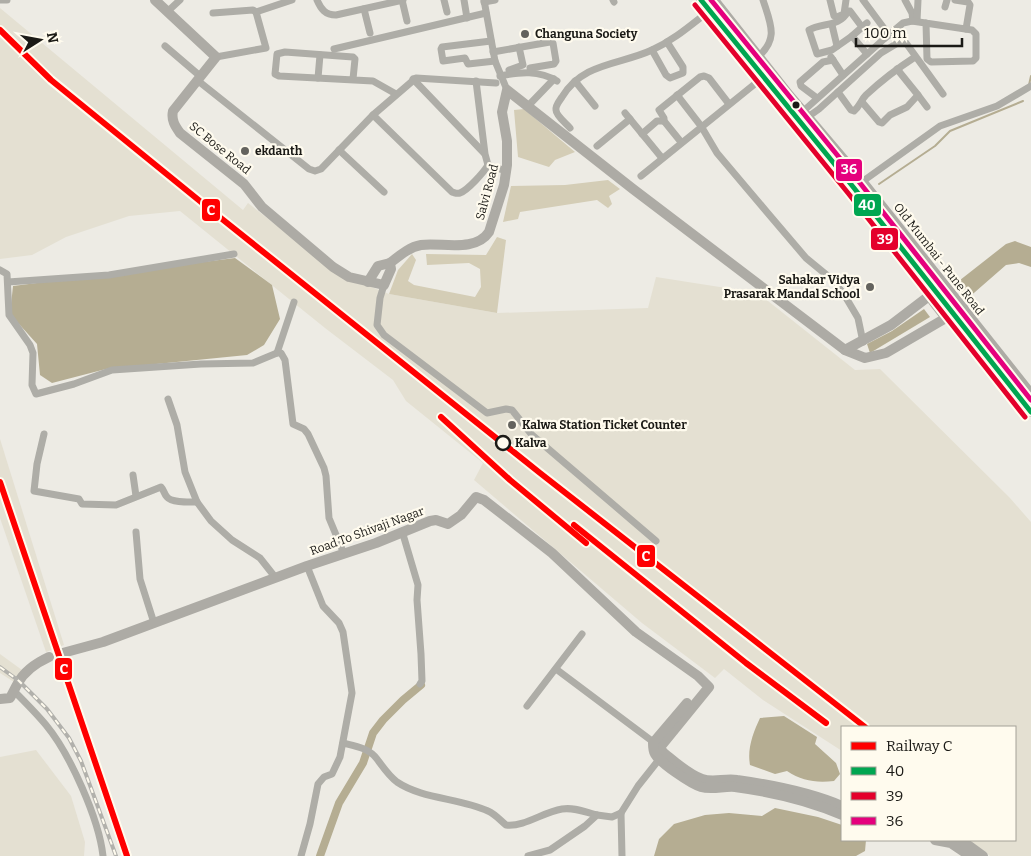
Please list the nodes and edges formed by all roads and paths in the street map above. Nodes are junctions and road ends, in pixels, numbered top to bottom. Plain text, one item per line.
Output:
1 (0, 0) edge
2 (7, 0) edge
3 (155, 0) edge
4 (180, 0) edge
5 (292, 0) edge
6 (317, 0) edge
7 (402, 0) edge
8 (444, 0) edge
9 (464, 0) edge
10 (495, 0) edge
11 (701, 0) edge
12 (763, 0) edge
13 (832, 0) edge
14 (846, 0) edge
15 (863, 0) edge
16 (905, 0) edge
17 (918, 0) edge
18 (955, 0) edge
19 (484, 1) edge
20 (713, 5) edge
21 (364, 9) junction
22 (167, 12) junction
23 (213, 12) dead end
24 (256, 12) junction
25 (446, 12) dead end
26 (486, 13) junction
27 (468, 18) junction
28 (407, 21) dead end
29 (915, 21) junction
30 (868, 22) junction
31 (926, 23) junction
32 (832, 25) junction
33 (966, 29) junction
34 (370, 32) dead end
35 (889, 35) junction
36 (852, 36) junction
37 (491, 41) junction
38 (667, 42) junction
39 (164, 46) dead end
40 (519, 47) junction
41 (834, 48) junction
42 (334, 49) dead end
43 (652, 50) junction
44 (493, 52) junction
45 (320, 54) junction
46 (867, 54) junction
47 (216, 57) junction
48 (915, 57) junction
49 (756, 60) junction
50 (833, 60) junction
51 (495, 61) junction
52 (530, 68) dead end
53 (897, 69) junction
54 (499, 74) junction
55 (766, 74) junction
56 (843, 75) junction
57 (199, 78) junction
58 (318, 78) junction
59 (414, 79) junction
60 (352, 80) junction
61 (476, 81) junction
62 (575, 81) junction
63 (496, 83) dead end
64 (1031, 86) edge
65 (507, 90) junction
66 (838, 92) junction
67 (396, 94) junction
68 (943, 94) dead end
69 (677, 95) junction
70 (918, 96) junction
71 (817, 98) junction
72 (862, 102) junction
73 (729, 104) junction
74 (528, 106) junction
75 (595, 106) dead end
76 (927, 107) dead end
77 (373, 115) junction
78 (802, 117) junction
79 (664, 121) junction
80 (700, 126) junction
81 (570, 128) dead end
82 (642, 134) junction
83 (681, 142) junction
84 (597, 146) dead end
85 (339, 150) junction
86 (485, 154) junction
87 (662, 158) junction
88 (488, 165) junction
89 (506, 172) junction
90 (641, 176) dead end
91 (858, 184) junction
92 (384, 192) dead end
93 (234, 254) dead end
94 (390, 262) junction
95 (0, 270) edge
96 (8, 282) junction
97 (368, 282) junction
98 (929, 283) junction
99 (384, 286) junction
100 (929, 296) junction
101 (294, 302) dead end
102 (954, 313) junction
103 (862, 342) junction
104 (846, 350) junction
105 (276, 353) junction
106 (1031, 394) edge
107 (168, 399) dead end
108 (1031, 412) edge
109 (44, 434) dead end
110 (132, 475) dead end
111 (136, 496) junction
112 (197, 502) junction
113 (402, 531) junction
114 (136, 532) dead end
115 (656, 541) dead end
116 (344, 554) junction
117 (307, 566) junction
118 (275, 578) junction
119 (154, 623) junction
120 (582, 634) dead end
121 (556, 669) junction
122 (420, 684) dead end
123 (14, 691) junction
124 (0, 698) edge
125 (527, 706) dead end
126 (343, 743) junction
127 (659, 750) junction
128 (841, 806) edge
129 (621, 813) junction
130 (841, 814) edge
131 (597, 815) junction
132 (944, 841) edge
133 (962, 841) edge
134 (103, 856) edge
135 (301, 856) edge
136 (528, 856) edge
137 (622, 856) edge
138 (970, 856) edge
139 (983, 856) edge

1 - 2 street
3 - 22 street
4 - 22 street
5 - 24 street
6 - 21 street
7 - 21 street
7 - 28 street
8 - 25 street
9 - 27 street
10 - 19 street
11 - 20 street, Old Mumbai - Pune Road
12 - 49 street
13 - 14 street
15 - 30 street
16 - 29 street
17 - 29 street
18 - 33 street
19 - 26 street
20 - 38 street
20 - 49 street, Old Mumbai - Pune Road
21 - 34 street
22 - 47 street
23 - 24 street
24 - 47 street
26 - 27 street
26 - 37 street
27 - 42 street
29 - 31 street
29 - 35 street
30 - 32 street
30 - 35 street
30 - 36 street
31 - 33 street
31 - 33 street
32 - 41 street
32 - 41 street
35 - 46 street
36 - 41 street
36 - 46 street
37 - 44 street
37 - 51 street
38 - 43 street
38 - 43 street
39 - 57 street
40 - 44 street
40 - 52 street
40 - 54 street
41 - 50 street
43 - 62 street
44 - 51 street
45 - 58 street
45 - 58 street
45 - 60 street
46 - 56 street
47 - 57 street, SC Bose Road
48 - 53 street
48 - 66 street
48 - 68 street
49 - 55 street, Old Mumbai - Pune Road
50 - 56 street
50 - 71 street
51 - 54 street
53 - 70 street
53 - 72 street
54 - 65 street
54 - 74 street
55 - 73 street
55 - 78 street, Old Mumbai - Pune Road
56 - 71 street
57 - 85 street
57 - 97 street, SC Bose Road
58 - 60 street
59 - 61 street
59 - 67 street
59 - 86 street
60 - 67 street
61 - 63 street
61 - 86 street
62 - 75 street
62 - 81 street
64 - 91 street
65 - 74 street
65 - 89 street, Salvi Road
66 - 72 street
66 - 78 street
67 - 77 street
69 - 73 street
69 - 79 street
69 - 80 street
70 - 72 street
70 - 76 street
71 - 78 street
73 - 80 street
74 - 104 street
77 - 85 street
77 - 88 street
78 - 91 street, Old Mumbai - Pune Road
79 - 82 street
79 - 83 street
80 - 83 street
80 - 103 street
82 - 84 street
82 - 87 street
83 - 87 street
85 - 92 street
86 - 88 street
87 - 90 street
88 - 89 street
89 - 94 street, Salvi Road
91 - 98 street, Old Mumbai - Pune Road
91 - 102 street, Old Mumbai - Pune Road
93 - 96 street
94 - 97 street, Salvi Road
94 - 99 street
95 - 96 street
96 - 105 street
97 - 99 street, SC Bose Road
98 - 100 street
98 - 102 street, Old Mumbai - Pune Road
99 - 115 street
100 - 102 street
100 - 103 street
101 - 105 street
102 - 104 street
102 - 106 street, Old Mumbai - Pune Road
102 - 108 street, Old Mumbai - Pune Road
103 - 104 street
105 - 116 street
107 - 112 street
109 - 111 street
110 - 111 street
111 - 112 street
112 - 118 street
113 - 116 street, Road To Shivaji Nagar
113 - 122 street
113 - 127 street, Road To Shivaji Nagar
114 - 119 street
116 - 117 street, Road To Shivaji Nagar
117 - 118 street, Road To Shivaji Nagar
117 - 126 street
118 - 119 street, Road To Shivaji Nagar
119 - 123 street, Road To Shivaji Nagar
120 - 121 street
121 - 125 street
121 - 127 street
123 - 124 street, Road To Shivaji Nagar
123 - 134 street
126 - 131 street
126 - 135 street
127 - 128 street
127 - 129 street
127 - 130 street
129 - 131 street
129 - 137 street
131 - 136 street
132 - 138 street
133 - 139 street

